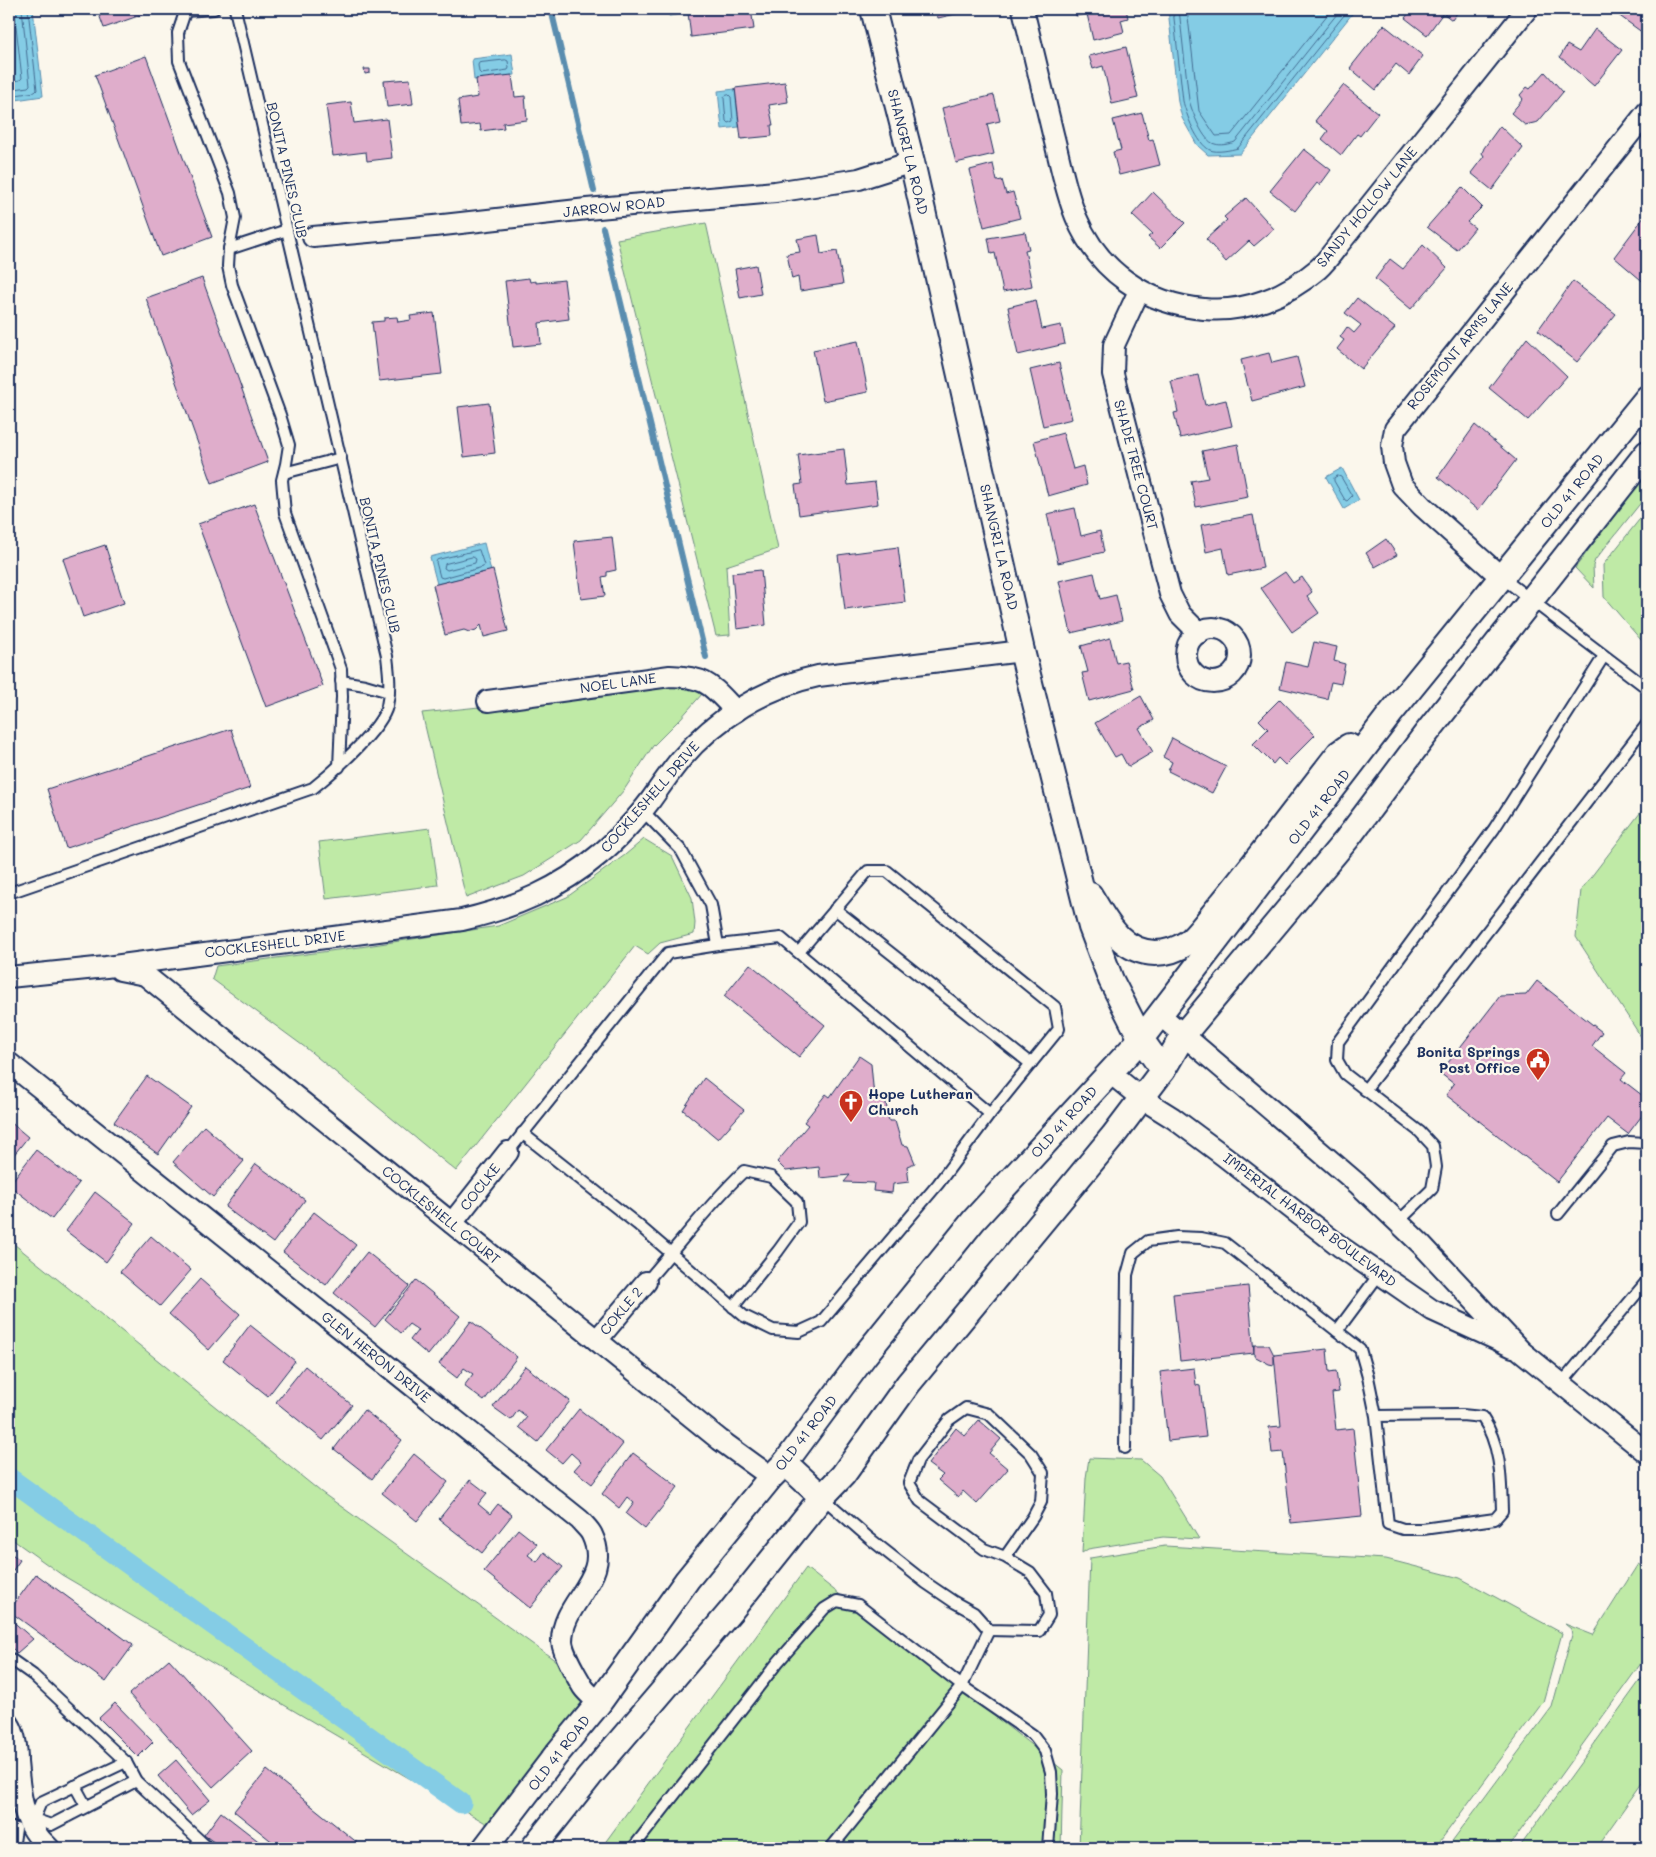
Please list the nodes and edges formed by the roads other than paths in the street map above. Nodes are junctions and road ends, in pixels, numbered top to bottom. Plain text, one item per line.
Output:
1 (214, 9) edge
2 (235, 9) edge
3 (873, 9) edge
4 (1023, 9) edge
5 (1527, 9) edge
6 (185, 10) edge
7 (1647, 112) edge
8 (912, 162) junction
9 (287, 230) junction
10 (313, 237) dead end
11 (228, 248) junction
12 (1139, 290) junction
13 (1647, 398) edge
14 (1647, 453) edge
15 (341, 458) junction
16 (284, 473) junction
17 (1501, 577) junction
18 (1531, 600) junction
19 (1199, 633) dead end
20 (1022, 651) junction
21 (1604, 656) junction
22 (341, 681) junction
23 (1647, 688) edge
24 (389, 692) junction
25 (488, 701) dead end
26 (736, 712) junction
27 (1391, 713) junction
28 (1647, 724) edge
29 (338, 767) junction
30 (642, 810) junction
31 (1077, 875) junction
32 (9, 893) edge
33 (835, 909) junction
34 (718, 945) junction
35 (798, 952) junction
36 (106, 966) junction
37 (9, 977) edge
38 (1160, 1015) junction
39 (1184, 1034) junction
40 (1141, 1039) junction
41 (9, 1064) edge
42 (1031, 1064) junction
43 (1163, 1070) junction
44 (1109, 1072) junction
45 (1365, 1090) junction
46 (1141, 1098) junction
47 (990, 1114) junction
48 (522, 1134) junction
49 (1647, 1145) edge
50 (508, 1152) joint
51 (1558, 1214) dead end
52 (1398, 1222) junction
53 (452, 1223) junction
54 (671, 1254) junction
55 (1380, 1273) junction
56 (1647, 1281) edge
57 (646, 1282) joint
58 (733, 1307) junction
59 (1337, 1331) junction
60 (596, 1340) junction
61 (1521, 1351) junction
62 (1561, 1384) junction
63 (1376, 1416) junction
64 (1126, 1448) dead end
65 (1647, 1453) edge
66 (778, 1470) junction
67 (822, 1497) junction
68 (1005, 1557) junction
69 (989, 1630) junction
70 (9, 1658) edge
71 (962, 1686) junction
72 (599, 1703) junction
73 (9, 1724) edge
74 (126, 1762) junction
75 (136, 1781) junction
76 (75, 1786) junction
77 (86, 1806) junction
78 (22, 1825) edge
79 (9, 1846) edge
80 (49, 1848) edge
81 (208, 1848) edge
82 (485, 1848) edge
83 (533, 1848) edge
84 (633, 1848) edge
85 (831, 1848) edge
86 (1048, 1848) edge

1 - 6 lane
2 - 9 lane, BONITA PINES CLUB
3 - 8 street, SHANGRI LA ROAD
4 - 12 street, SANDY HOLLOW LANE
5 - 12 street, SANDY HOLLOW LANE
6 - 11 lane
7 - 17 street, ROSEMONT ARMS LANE
8 - 10 street, JARROW ROAD
8 - 20 street, SHANGRI LA ROAD
9 - 11 lane
9 - 15 lane, BONITA PINES CLUB
11 - 16 lane
12 - 19 street, SHADE TREE COURT
13 - 17 street, OLD 41 ROAD
14 - 18 street
15 - 16 lane
15 - 24 lane, BONITA PINES CLUB
16 - 22 lane
17 - 18 lane
17 - 27 street, OLD 41 ROAD
18 - 21 lane
18 - 39 street
20 - 26 street, COCKLESHELL DRIVE
20 - 31 street, SHANGRI LA ROAD
21 - 23 lane
21 - 45 lane
22 - 24 lane
22 - 29 lane
24 - 29 lane, BONITA PINES CLUB
25 - 26 street, NOEL LANE
26 - 30 street, COCKLESHELL DRIVE
27 - 31 street
27 - 38 street, OLD 41 ROAD
28 - 45 lane
29 - 32 lane, BONITA PINES CLUB
30 - 34 lane
30 - 36 street, COCKLESHELL DRIVE
31 - 40 street, SHANGRI LA ROAD
33 - 35 lane
33 - 42 lane
33 - 42 lane
34 - 35 lane
34 - 48 lane
35 - 47 lane
36 - 37 street, COCKLESHELL DRIVE
36 - 53 street, COCKLESHELL COURT
38 - 39 street, IMPERIAL HARBOR BOULEVARD
38 - 40 street, OLD 41 ROAD
39 - 43 street
39 - 52 street, IMPERIAL HARBOR BOULEVARD
40 - 43 street, SHANGRI LA ROAD
40 - 44 street, OLD 41 ROAD
41 - 72 street, GLEN HERON DRIVE
42 - 47 lane
43 - 46 street
44 - 46 street, IMPERIAL HARBOR BOULEVARD
44 - 66 street, OLD 41 ROAD
45 - 52 lane
46 - 55 street, IMPERIAL HARBOR BOULEVARD
46 - 67 street
47 - 58 lane
48 - 50 lane
48 - 54 lane
49 - 51 lane
50 - 53 street, COCLKE
52 - 61 street, IMPERIAL HARBOR BOULEVARD
53 - 60 street, COCKLESHELL COURT
54 - 57 lane
54 - 58 lane
54 - 58 lane
55 - 59 lane
55 - 61 street, IMPERIAL HARBOR BOULEVARD
56 - 62 lane
57 - 60 street, COKLE 2
59 - 63 lane
59 - 64 lane
60 - 66 street, COCKLESHELL COURT
61 - 62 street, IMPERIAL HARBOR BOULEVARD
62 - 65 street, IMPERIAL HARBOR BOULEVARD
63 - 63 lane
66 - 67 street
66 - 72 street, OLD 41 ROAD
67 - 69 lane
67 - 83 street
68 - 68 lane
68 - 69 lane
69 - 71 lane
70 - 74 lane
71 - 84 lane
71 - 85 lane
71 - 86 lane
72 - 82 street, OLD 41 ROAD
73 - 78 street
74 - 75 lane
74 - 76 lane
75 - 77 lane
75 - 81 lane
76 - 77 lane
76 - 78 lane
77 - 78 lane
78 - 79 lane
78 - 80 street

